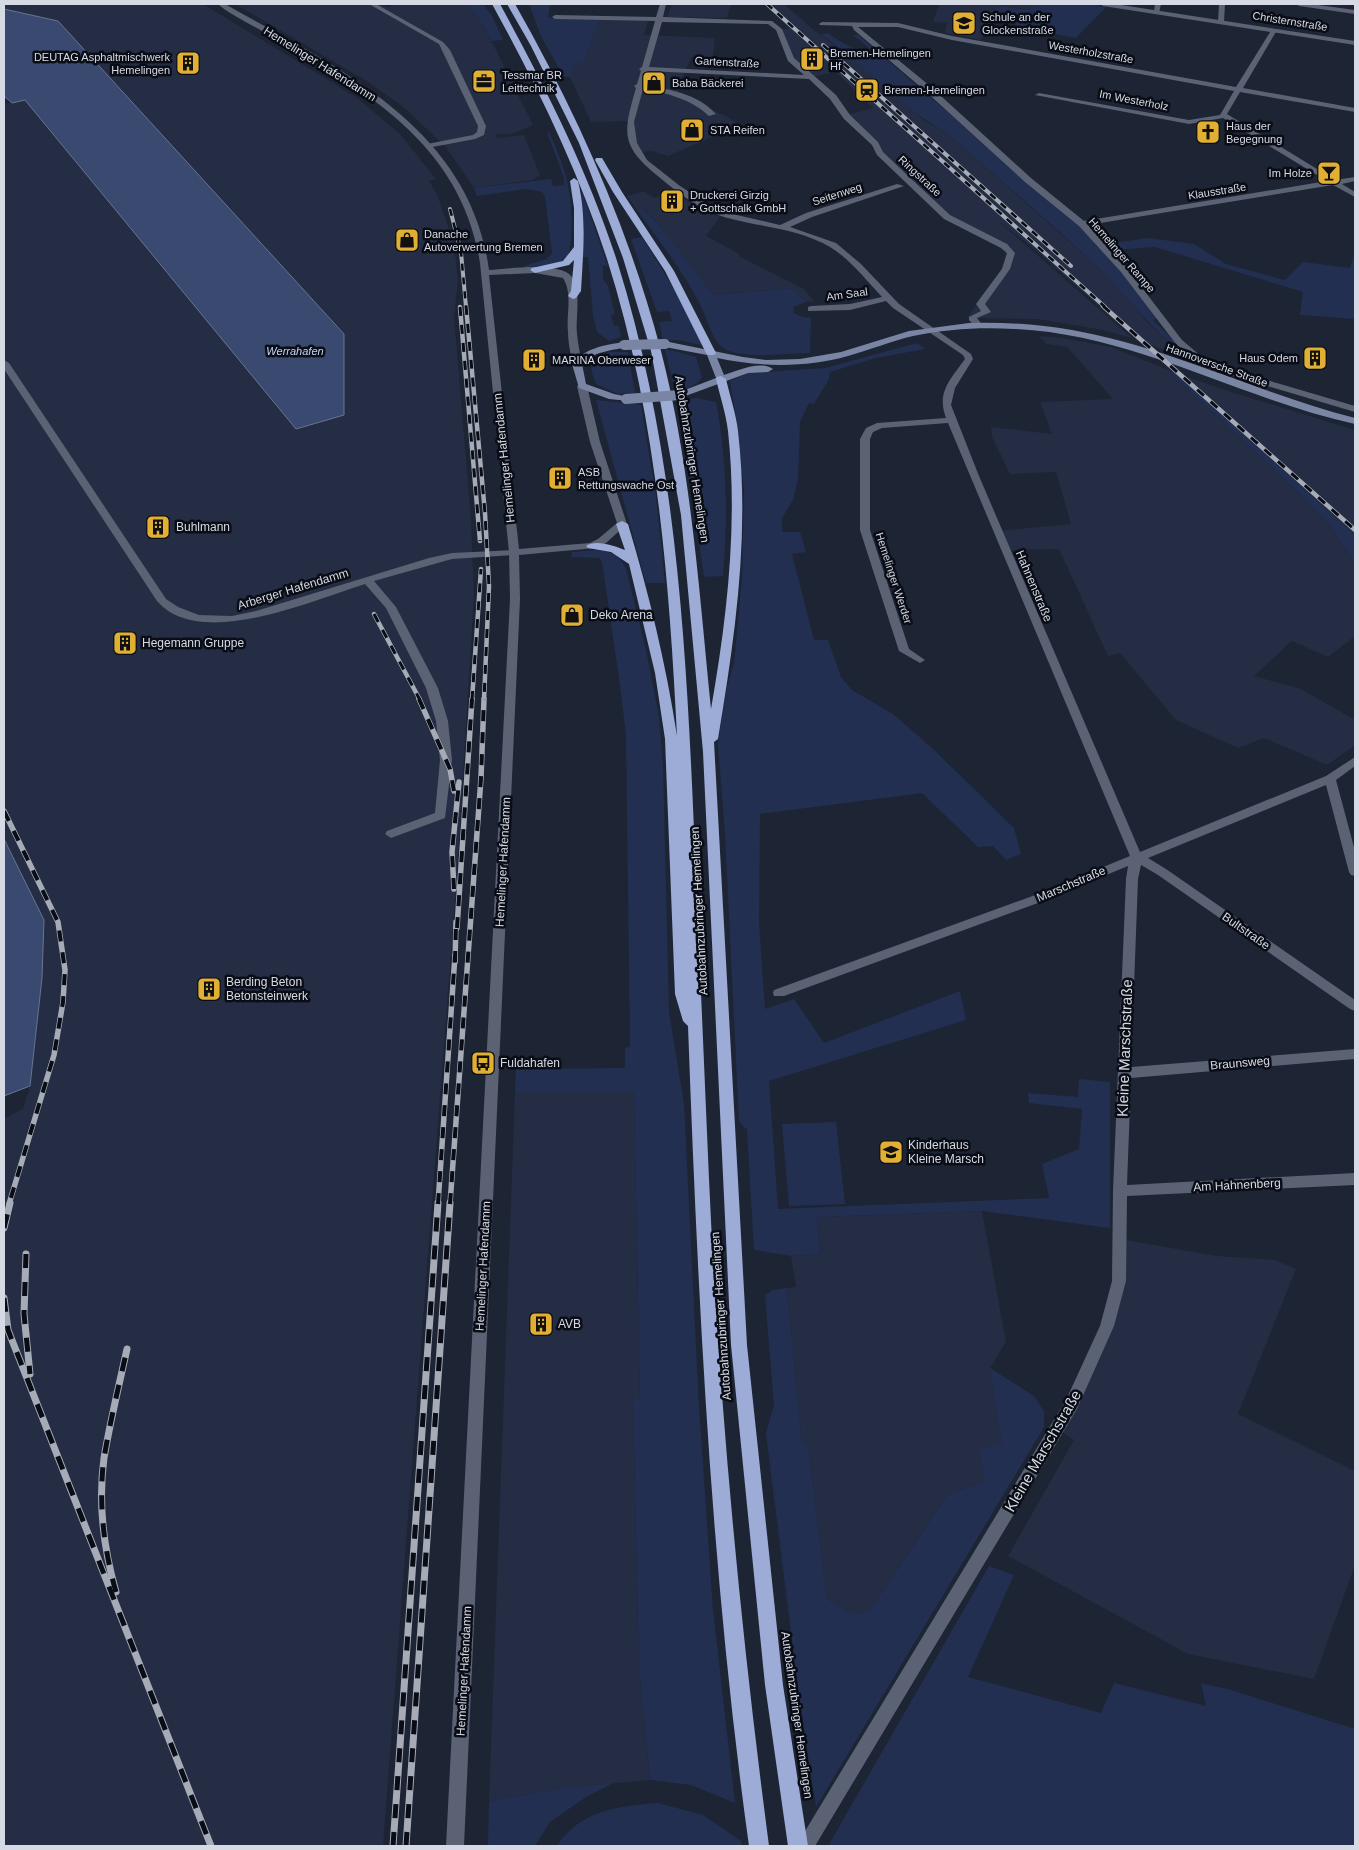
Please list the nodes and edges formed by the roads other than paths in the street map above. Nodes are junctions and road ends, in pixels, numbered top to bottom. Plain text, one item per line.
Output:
1 (221, 4) edge
2 (372, 4) edge
3 (488, 4) edge
4 (496, 4) edge
5 (511, 4) edge
6 (663, 4) edge
7 (1103, 4) edge
8 (1158, 4) edge
9 (1222, 4) edge
10 (1299, 4) edge
11 (526, 12) dead end
12 (1157, 12) junction
13 (1355, 12) edge
14 (555, 17) dead end
15 (658, 19) junction
16 (505, 20) junction
17 (1221, 22) junction
18 (822, 24) dead end
19 (854, 24) junction
20 (1274, 30) junction
21 (1355, 43) edge
22 (535, 46) junction
23 (643, 69) junction
24 (810, 77) junction
25 (638, 86) junction
26 (1238, 89) junction
27 (1039, 95) dead end
28 (1355, 110) edge
29 (712, 114) dead end
30 (1224, 116) junction
31 (583, 143) junction
32 (430, 146) junction
33 (575, 163) junction
34 (1355, 179) edge
35 (1332, 183) junction
36 (900, 186) dead end
37 (1355, 195) edge
38 (1082, 224) junction
39 (782, 227) junction
40 (578, 249) junction
41 (536, 270) junction
42 (486, 273) junction
43 (573, 296) junction
44 (887, 298) junction
45 (811, 309) dead end
46 (979, 326) junction
47 (931, 331) junction
48 (1070, 332) junction
49 (941, 338) junction
50 (711, 353) junction
51 (4, 362) edge
52 (577, 364) junction
53 (721, 379) junction
54 (582, 386) junction
55 (1355, 409) edge
56 (952, 420) junction
57 (1355, 421) edge
58 (622, 524) junction
59 (592, 546) junction
60 (514, 552) junction
61 (634, 563) junction
62 (367, 580) junction
63 (920, 660) dead end
64 (709, 752) junction
65 (1355, 760) edge
66 (1330, 779) junction
67 (391, 834) dead end
68 (1136, 857) junction
69 (1355, 872) edge
70 (779, 993) dead end
71 (1355, 1006) edge
72 (696, 1040) junction
73 (1355, 1054) edge
74 (1125, 1073) junction
75 (1355, 1179) edge
76 (1120, 1192) junction
77 (455, 1846) edge
78 (759, 1846) edge
79 (798, 1846) edge
80 (805, 1846) edge

1 - 32 street, Hemelinger Hafendamm
2 - 32 street
3 - 16 highway
4 - 16 highway, Autobahnzubringer Hemelingen
5 - 22 highway, Autobahnzubringer Hemelingen
6 - 15 street
7 - 12 street, Christernstraße
8 - 12 street
9 - 17 street
10 - 13 street
11 - 22 highway
12 - 17 street, Christernstraße
14 - 15 street
15 - 23 street
15 - 24 street, Ringstraße
16 - 33 highway, Autobahnzubringer Hemelingen
17 - 20 street, Christernstraße
18 - 19 street, Westerholzstraße
19 - 26 street, Westerholzstraße
19 - 38 street, Hemelinger Rampe
20 - 21 street, Christernstraße
20 - 26 street
22 - 31 highway, Autobahnzubringer Hemelingen
23 - 24 street, Gartenstraße
23 - 25 street
24 - 46 street, Ringstraße
25 - 29 street
25 - 39 street
26 - 28 street, Westerholzstraße
26 - 30 street
27 - 30 street, Im Westerholz
30 - 35 street
31 - 50 highway
31 - 64 highway, Autobahnzubringer Hemelingen
32 - 42 street, Hemelinger Hafendamm
33 - 40 highway
33 - 72 highway, Autobahnzubringer Hemelingen
34 - 35 street, Klausstraße
35 - 37 street
35 - 38 street, Klausstraße
36 - 39 street, Seitenweg
38 - 55 street, Hemelinger Rampe
39 - 44 street
40 - 41 highway
40 - 43 highway
41 - 42 street
41 - 43 street
42 - 60 street, Hemelinger Hafendamm
43 - 52 street
44 - 45 street, Am Saal
44 - 47 street
46 - 47 main road, Hannoversche Straße
46 - 48 main road, Hannoversche Straße
47 - 49 street
47 - 50 main road, Hannoversche Straße
48 - 49 main road, Hannoversche Straße
48 - 57 main road, Hannoversche Straße
49 - 53 main road, Hannoversche Straße
49 - 56 street, Hahnenstraße
50 - 52 main road, Hannoversche Straße, bridge
50 - 53 main road
51 - 62 street, Arberger Hafendamm
52 - 54 main road
53 - 54 main road, Hannoversche Straße, bridge
53 - 64 highway
54 - 58 street
56 - 63 street, Hemelinger Werder
56 - 68 street, Hahnenstraße
58 - 59 street, Arberger Hafendamm
58 - 61 highway
59 - 60 street, Arberger Hafendamm
59 - 61 highway
60 - 62 street, Arberger Hafendamm
60 - 77 street, Hemelinger Hafendamm
61 - 72 highway
62 - 67 street
64 - 79 highway, Autobahnzubringer Hemelingen
65 - 66 street, Marschstraße
66 - 68 street, Marschstraße
66 - 69 street
68 - 70 street, Marschstraße
68 - 71 street, Bultstraße
68 - 74 street, Kleine Marschstraße
72 - 78 highway, Autobahnzubringer Hemelingen
73 - 74 street, Braunsweg
74 - 76 street, Kleine Marschstraße
75 - 76 street, Am Hahnenberg
76 - 80 street, Kleine Marschstraße

